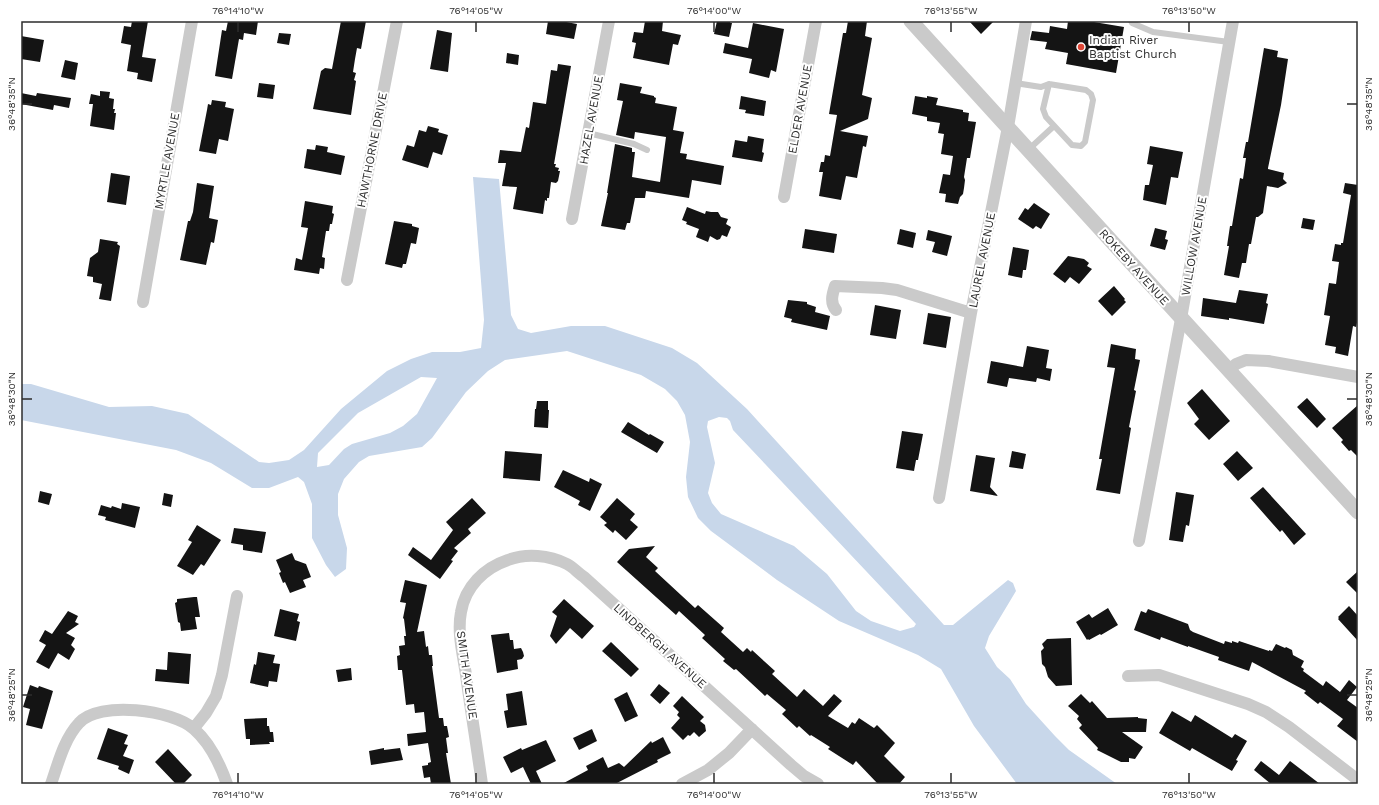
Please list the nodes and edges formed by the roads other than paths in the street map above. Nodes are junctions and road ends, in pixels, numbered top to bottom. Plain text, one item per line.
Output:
1 (192, 21) edge
2 (397, 21) edge
3 (609, 21) edge
4 (816, 21) edge
5 (911, 21) edge
6 (1026, 21) edge
7 (1131, 21) edge
8 (1233, 21) edge
9 (1229, 42) junction
10 (1015, 83) junction
11 (1049, 84) junction
12 (1054, 126) junction
13 (1008, 127) junction
14 (588, 133) junction
15 (648, 150) dead end
16 (1028, 150) junction
17 (784, 197) dead end
18 (572, 219) dead end
19 (347, 280) dead end
20 (142, 302) dead end
21 (836, 310) dead end
22 (971, 313) junction
23 (1181, 319) junction
24 (1228, 370) junction
25 (1358, 377) edge
26 (939, 498) dead end
27 (1358, 512) edge
28 (1139, 541) dead end
29 (484, 572) joint
30 (237, 596) dead end
31 (1128, 676) dead end
32 (194, 728) junction
33 (752, 729) junction
34 (1358, 780) edge
35 (51, 784) edge
36 (227, 784) edge
37 (482, 784) edge
38 (682, 784) edge
39 (818, 784) edge

1 - 20 street, MYRTLE AVENUE
2 - 19 street, HAWTHORNE DRIVE
3 - 14 street, HAZEL AVENUE
4 - 17 street, ELDER AVENUE
5 - 13 street, ROKEBY AVENUE
6 - 10 street, LAUREL AVENUE
7 - 9 lane
8 - 9 street, WILLOW AVENUE
9 - 23 street, WILLOW AVENUE
10 - 11 lane
10 - 13 street, LAUREL AVENUE
11 - 12 lane
11 - 12 lane
12 - 16 lane
13 - 16 street, ROKEBY AVENUE
13 - 22 street, LAUREL AVENUE
14 - 15 lane
14 - 18 street, HAZEL AVENUE
16 - 23 street, ROKEBY AVENUE
21 - 22 street
22 - 26 street, LAUREL AVENUE
23 - 24 street, ROKEBY AVENUE
23 - 28 street, WILLOW AVENUE
24 - 25 street
24 - 27 street, ROKEBY AVENUE
29 - 33 street, LINDBERGH AVENUE
29 - 37 street, SMITH AVENUE
30 - 32 street
31 - 34 street
32 - 35 street
32 - 36 street
33 - 38 street
33 - 39 street, LINDBERGH AVENUE

